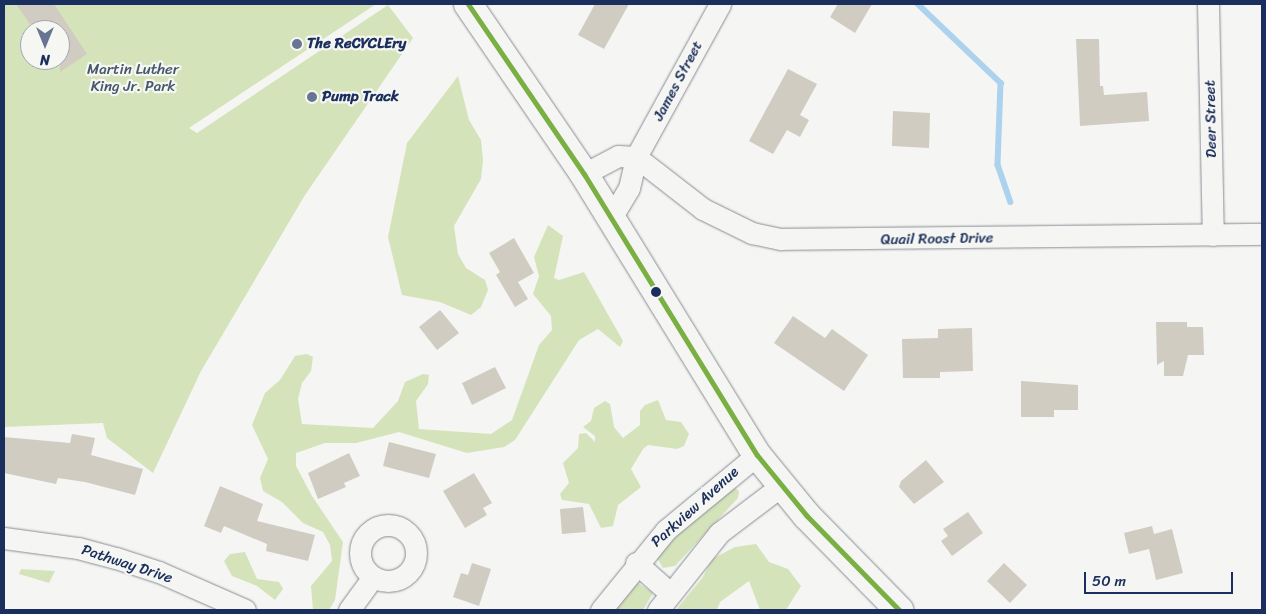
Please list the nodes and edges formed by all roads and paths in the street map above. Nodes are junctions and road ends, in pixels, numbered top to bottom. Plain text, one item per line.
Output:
1 (468, 4) edge
2 (720, 4) edge
3 (1208, 4) edge
4 (636, 158) junction
5 (584, 174) junction
6 (611, 218) junction
7 (1262, 234) edge
8 (1213, 235) junction
9 (757, 455) junction
10 (781, 486) junction
11 (4, 538) edge
12 (636, 563) junction
13 (373, 577) dead end
14 (670, 593) junction
15 (244, 610) edge
16 (350, 610) edge
17 (601, 610) edge
18 (658, 610) edge
19 (899, 610) edge

1 - 5 main road
2 - 4 street, James Street
3 - 8 street, Deer Street
4 - 5 street
4 - 6 street, James Street
4 - 8 street, Quail Roost Drive
5 - 6 main road
6 - 9 main road
7 - 8 street, Quail Roost Drive
9 - 10 main road
9 - 12 street, Parkview Avenue
10 - 14 street
10 - 19 main road
11 - 15 street, Pathway Drive
12 - 14 street
12 - 17 street, Parkview Avenue
13 - 16 street
14 - 18 street

